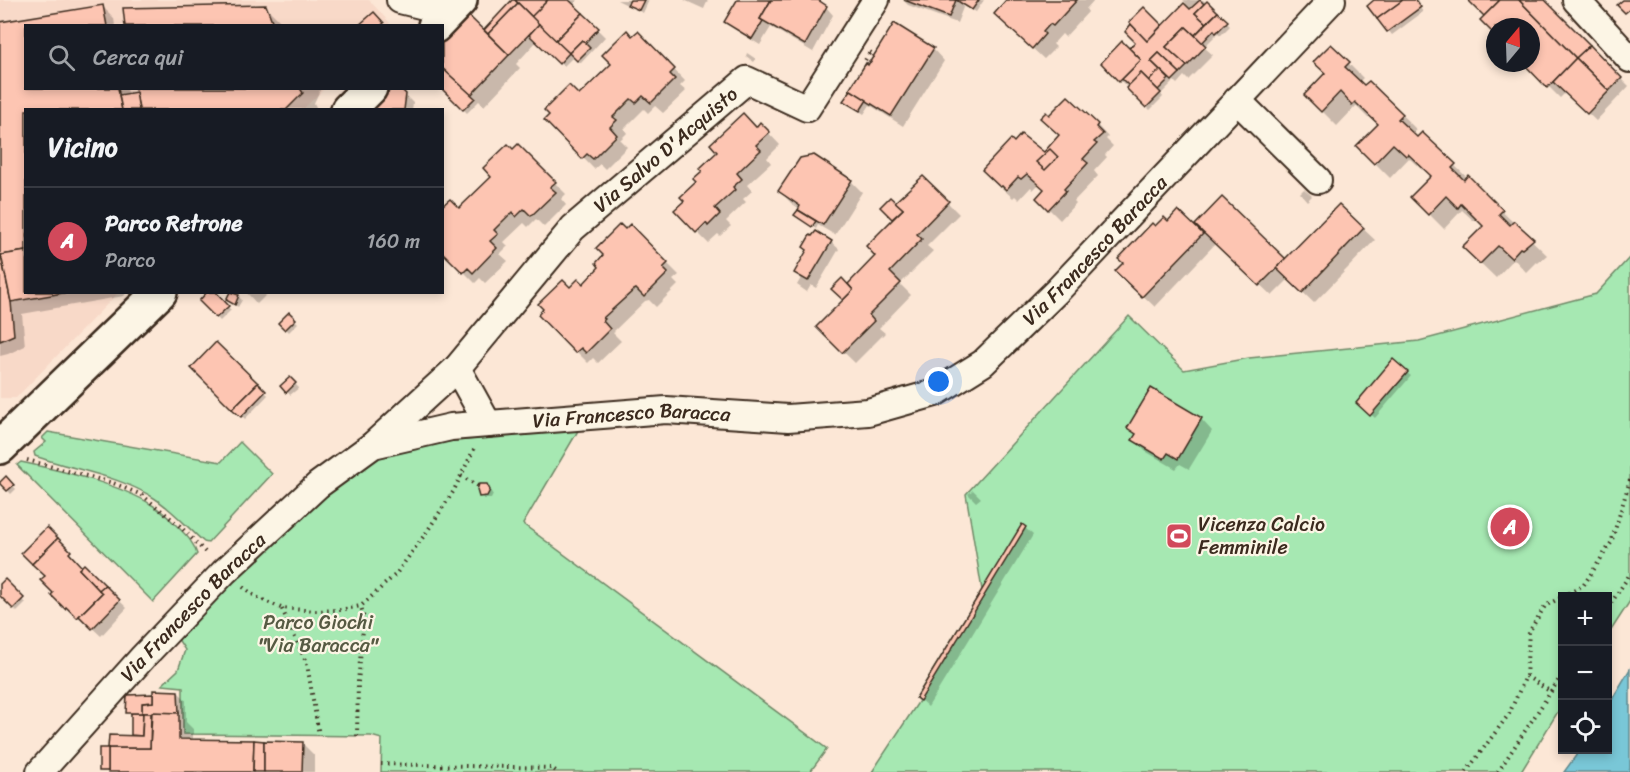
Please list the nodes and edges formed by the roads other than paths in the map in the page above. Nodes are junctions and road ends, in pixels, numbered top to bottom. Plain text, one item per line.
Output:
1 (400, 0) edge
2 (876, 0) edge
3 (1332, 0) edge
4 (1576, 0) edge
5 (448, 12) edge
6 (1630, 59) edge
7 (368, 90) edge
8 (1237, 100) junction
9 (350, 108) edge
10 (1318, 180) dead end
11 (158, 294) edge
12 (457, 368) junction
13 (488, 424) junction
14 (6, 437) edge
15 (373, 445) junction
16 (45, 770) edge

1 - 5 street
2 - 12 street, Via Salvo D'Acquisto
3 - 8 street, Via Francesco Baracca
4 - 6 street
7 - 9 main road
8 - 10 street
8 - 13 street, Via Francesco Baracca
11 - 14 main road
12 - 13 street
12 - 15 street
13 - 15 street, Via Francesco Baracca
15 - 16 street, Via Francesco Baracca

